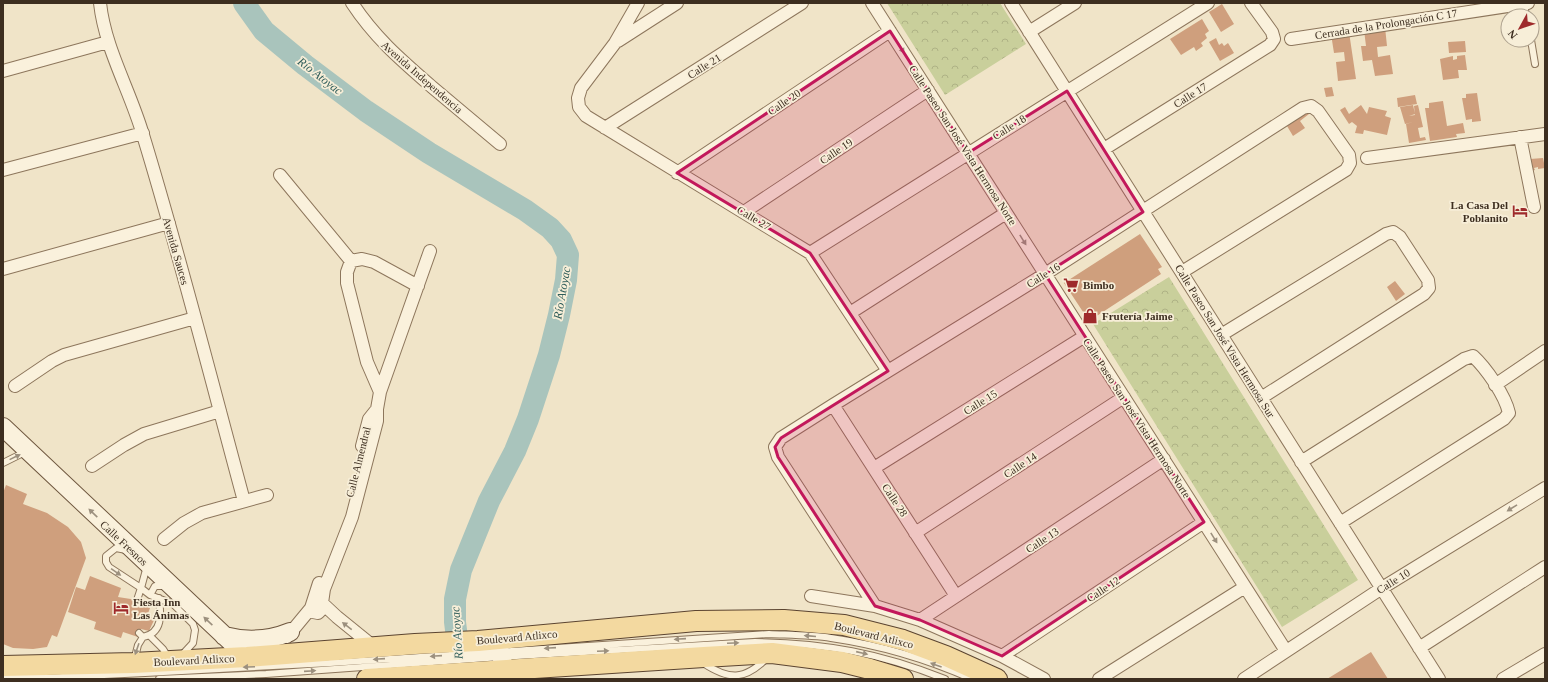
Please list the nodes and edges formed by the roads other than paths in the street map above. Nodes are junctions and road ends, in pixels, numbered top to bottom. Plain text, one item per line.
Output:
1 (100, 3) edge
2 (352, 3) edge
3 (638, 3) edge
4 (677, 3) edge
5 (802, 3) edge
6 (872, 3) edge
7 (1011, 3) edge
8 (1075, 3) edge
9 (1208, 3) edge
10 (1251, 3) edge
11 (1526, 3) edge
12 (890, 31) junction
13 (1029, 32) junction
14 (1291, 39) dead end
15 (108, 42) junction
16 (615, 43) junction
17 (1532, 48) edge
18 (1535, 64) dead end
19 (3, 72) edge
20 (928, 90) junction
21 (1067, 91) junction
22 (605, 128) junction
23 (143, 133) junction
24 (1545, 134) edge
25 (1520, 137) junction
26 (500, 144) dead end
27 (1104, 149) junction
28 (968, 153) junction
29 (1367, 158) dead end
30 (3, 170) edge
31 (677, 173) junction
32 (280, 175) dead end
33 (1534, 207) dead end
34 (744, 212) junction
35 (1143, 212) junction
36 (1006, 213) junction
37 (169, 223) junction
38 (430, 251) dead end
39 (810, 253) junction
40 (351, 261) junction
41 (3, 269) edge
42 (1182, 272) junction
43 (1045, 274) junction
44 (418, 286) junction
45 (850, 313) junction
46 (195, 318) junction
47 (1221, 335) junction
48 (1085, 336) junction
49 (1545, 351) edge
50 (888, 371) junction
51 (1495, 385) junction
52 (15, 386) dead end
53 (380, 392) junction
54 (1124, 398) junction
55 (1261, 398) junction
56 (833, 405) junction
57 (377, 409) junction
58 (220, 411) junction
59 (3, 427) edge
60 (28, 451) junction
61 (1164, 460) junction
62 (1301, 462) junction
63 (3, 463) edge
64 (92, 466) dead end
65 (874, 468) junction
66 (1545, 488) edge
67 (267, 495) dead end
68 (244, 501) junction
69 (1204, 522) junction
70 (1340, 523) junction
71 (916, 533) junction
72 (164, 539) dead end
73 (134, 552) junction
74 (148, 565) junction
75 (1545, 567) edge
76 (1245, 587) junction
77 (141, 588) junction
78 (1382, 588) junction
79 (165, 593) junction
80 (150, 595) junction
81 (811, 596) dead end
82 (956, 596) junction
83 (137, 600) dead end
84 (322, 603) junction
85 (875, 606) junction
86 (311, 608) junction
87 (920, 620) junction
88 (290, 632) junction
89 (150, 636) junction
90 (224, 636) junction
91 (374, 647) junction
92 (1419, 648) junction
93 (1286, 651) junction
94 (772, 653) junction
95 (1545, 654) edge
96 (275, 655) junction
97 (1002, 656) junction
98 (246, 657) junction
99 (695, 657) junction
100 (492, 658) edge
101 (419, 660) junction
102 (173, 661) junction
103 (133, 663) junction
104 (3, 666) edge
105 (879, 674) edge
106 (3, 678) edge
107 (735, 678) edge
108 (159, 679) edge
109 (367, 679) edge
110 (903, 679) edge
111 (945, 679) edge
112 (972, 679) edge
113 (997, 679) edge
114 (1044, 679) edge
115 (1099, 679) edge
116 (1244, 679) edge
117 (1439, 679) edge
118 (1503, 679) edge

1 - 15 street, Avenida Sauces
2 - 26 street, Avenida Independencia
3 - 16 street
4 - 16 street
5 - 22 street, Calle 21
6 - 12 street, Calle Paseo San José Vista Hermosa Norte
7 - 13 street, Calle Paseo San José Vista Hermosa Sur
8 - 13 street
9 - 21 street, Calle 18
10 - 27 street, Calle 17
11 - 14 street, Cerrada de la Prolongación C 17
12 -> 20 street, Calle Paseo San José Vista Hermosa Norte
12 - 31 street, Calle 20
13 - 21 street, Calle Paseo San José Vista Hermosa Sur
15 - 19 street
15 - 23 street, Avenida Sauces
16 - 22 street, Calle 27
17 - 18 lane
20 - 28 street, Calle Paseo San José Vista Hermosa Norte
20 - 34 street, Calle 19
21 - 27 street, Calle Paseo San José Vista Hermosa Sur
21 - 28 street, Calle 18
22 - 31 street, Calle 27
23 - 30 street
23 - 37 street, Avenida Sauces
24 - 25 street
25 - 29 street
25 - 33 street
27 - 35 street, Calle Paseo San José Vista Hermosa Sur
28 - 36 street, Calle Paseo San José Vista Hermosa Norte
28 - 39 street, Calle 18
31 - 34 street, Calle 27
32 - 40 street
34 - 39 street, Calle 27
35 - 42 street, Calle Paseo San José Vista Hermosa Sur
35 - 42 street, Calle 16
35 - 43 street, Calle 16
36 -> 43 street, Calle Paseo San José Vista Hermosa Norte
36 - 45 street
37 - 41 street
37 - 46 street, Avenida Sauces
38 - 44 street
39 - 45 street, Calle 27
40 - 44 street
40 - 53 street
42 - 47 street, Calle Paseo San José Vista Hermosa Sur
43 - 48 street, Calle Paseo San José Vista Hermosa Norte
43 - 50 street, Calle 16
44 - 53 street
45 - 50 street, Calle 27
46 - 52 street
46 - 58 street, Avenida Sauces
47 - 55 street, Calle Paseo San José Vista Hermosa Sur
47 - 55 street
48 - 54 street, Calle Paseo San José Vista Hermosa Norte
48 - 65 street, Calle 15
49 - 51 street
50 - 56 street, Calle 16
51 - 62 street
51 - 70 street
53 - 57 street
54 - 61 street, Calle Paseo San José Vista Hermosa Norte
54 - 71 street, Calle 14
55 - 62 street, Calle Paseo San José Vista Hermosa Sur
56 - 65 street, Calle 28
56 - 85 street, Calle 16
57 - 84 street, Calle Almendral
57 - 86 street, Calle Almendral
58 - 64 street
58 - 68 street, Avenida Sauces
59 - 60 main road, Calle Fresnos
63 -> 60 lane
73 -> 60 main road, Calle Fresnos
61 - 69 street, Calle Paseo San José Vista Hermosa Norte
61 - 82 street, Calle 13
62 - 70 street, Calle Paseo San José Vista Hermosa Sur
65 - 71 street, Calle 28
66 -> 78 street, Calle 10
67 - 68 street
68 - 72 street
69 -> 76 street, Calle Paseo San José Vista Hermosa Norte
69 - 97 street, Calle 12
70 - 78 street, Calle Paseo San José Vista Hermosa Sur
71 - 82 street, Calle 28
73 - 74 main road, Calle Fresnos
73 -> 77 lane
74 - 77 lane
74 - 79 main road, Calle Fresnos
75 - 92 street
76 - 93 street, Calle Paseo San José Vista Hermosa Norte
76 - 115 street
77 - 80 lane
77 - 83 lane
78 - 92 street, Calle Paseo San José Vista Hermosa Sur
78 - 93 street, Calle 10
79 - 80 lane
79 - 80 lane
79 - 89 lane
90 -> 79 main road, Calle Fresnos
79 - 102 lane
81 - 85 street
82 - 87 street, Calle 13
84 - 86 street
91 -> 84 street
85 - 87 street
86 - 88 street, Calle Almendral
87 - 97 street
88 - 90 main road
88 - 96 street, Calle Almendral
89 - 102 lane
89 -> 103 lane
90 - 98 main road, Calle Fresnos
91 - 96 main road, Boulevard Atlixco
91 - 101 main road, Boulevard Atlixco
92 - 117 street, Calle Paseo San José Vista Hermosa Sur
93 - 116 street, Calle 10
94 - 99 main road, Boulevard Atlixco
94 - 105 main road, Boulevard Atlixco
94 - 107 lane
95 - 118 street
96 - 98 main road, Boulevard Atlixco
97 - 114 street
98 - 102 main road, Boulevard Atlixco
99 - 100 main road, Boulevard Atlixco
99 - 107 lane
100 - 101 main road, Boulevard Atlixco
100 -> 101 main road, Boulevard Atlixco
100 -> 111 lane
112 -> 100 lane
100 - 113 main road, Boulevard Atlixco
101 -> 106 lane
108 -> 101 lane
101 - 109 main road, Boulevard Atlixco
102 - 103 main road, Boulevard Atlixco
103 - 104 main road, Boulevard Atlixco
105 - 110 main road, Boulevard Atlixco

